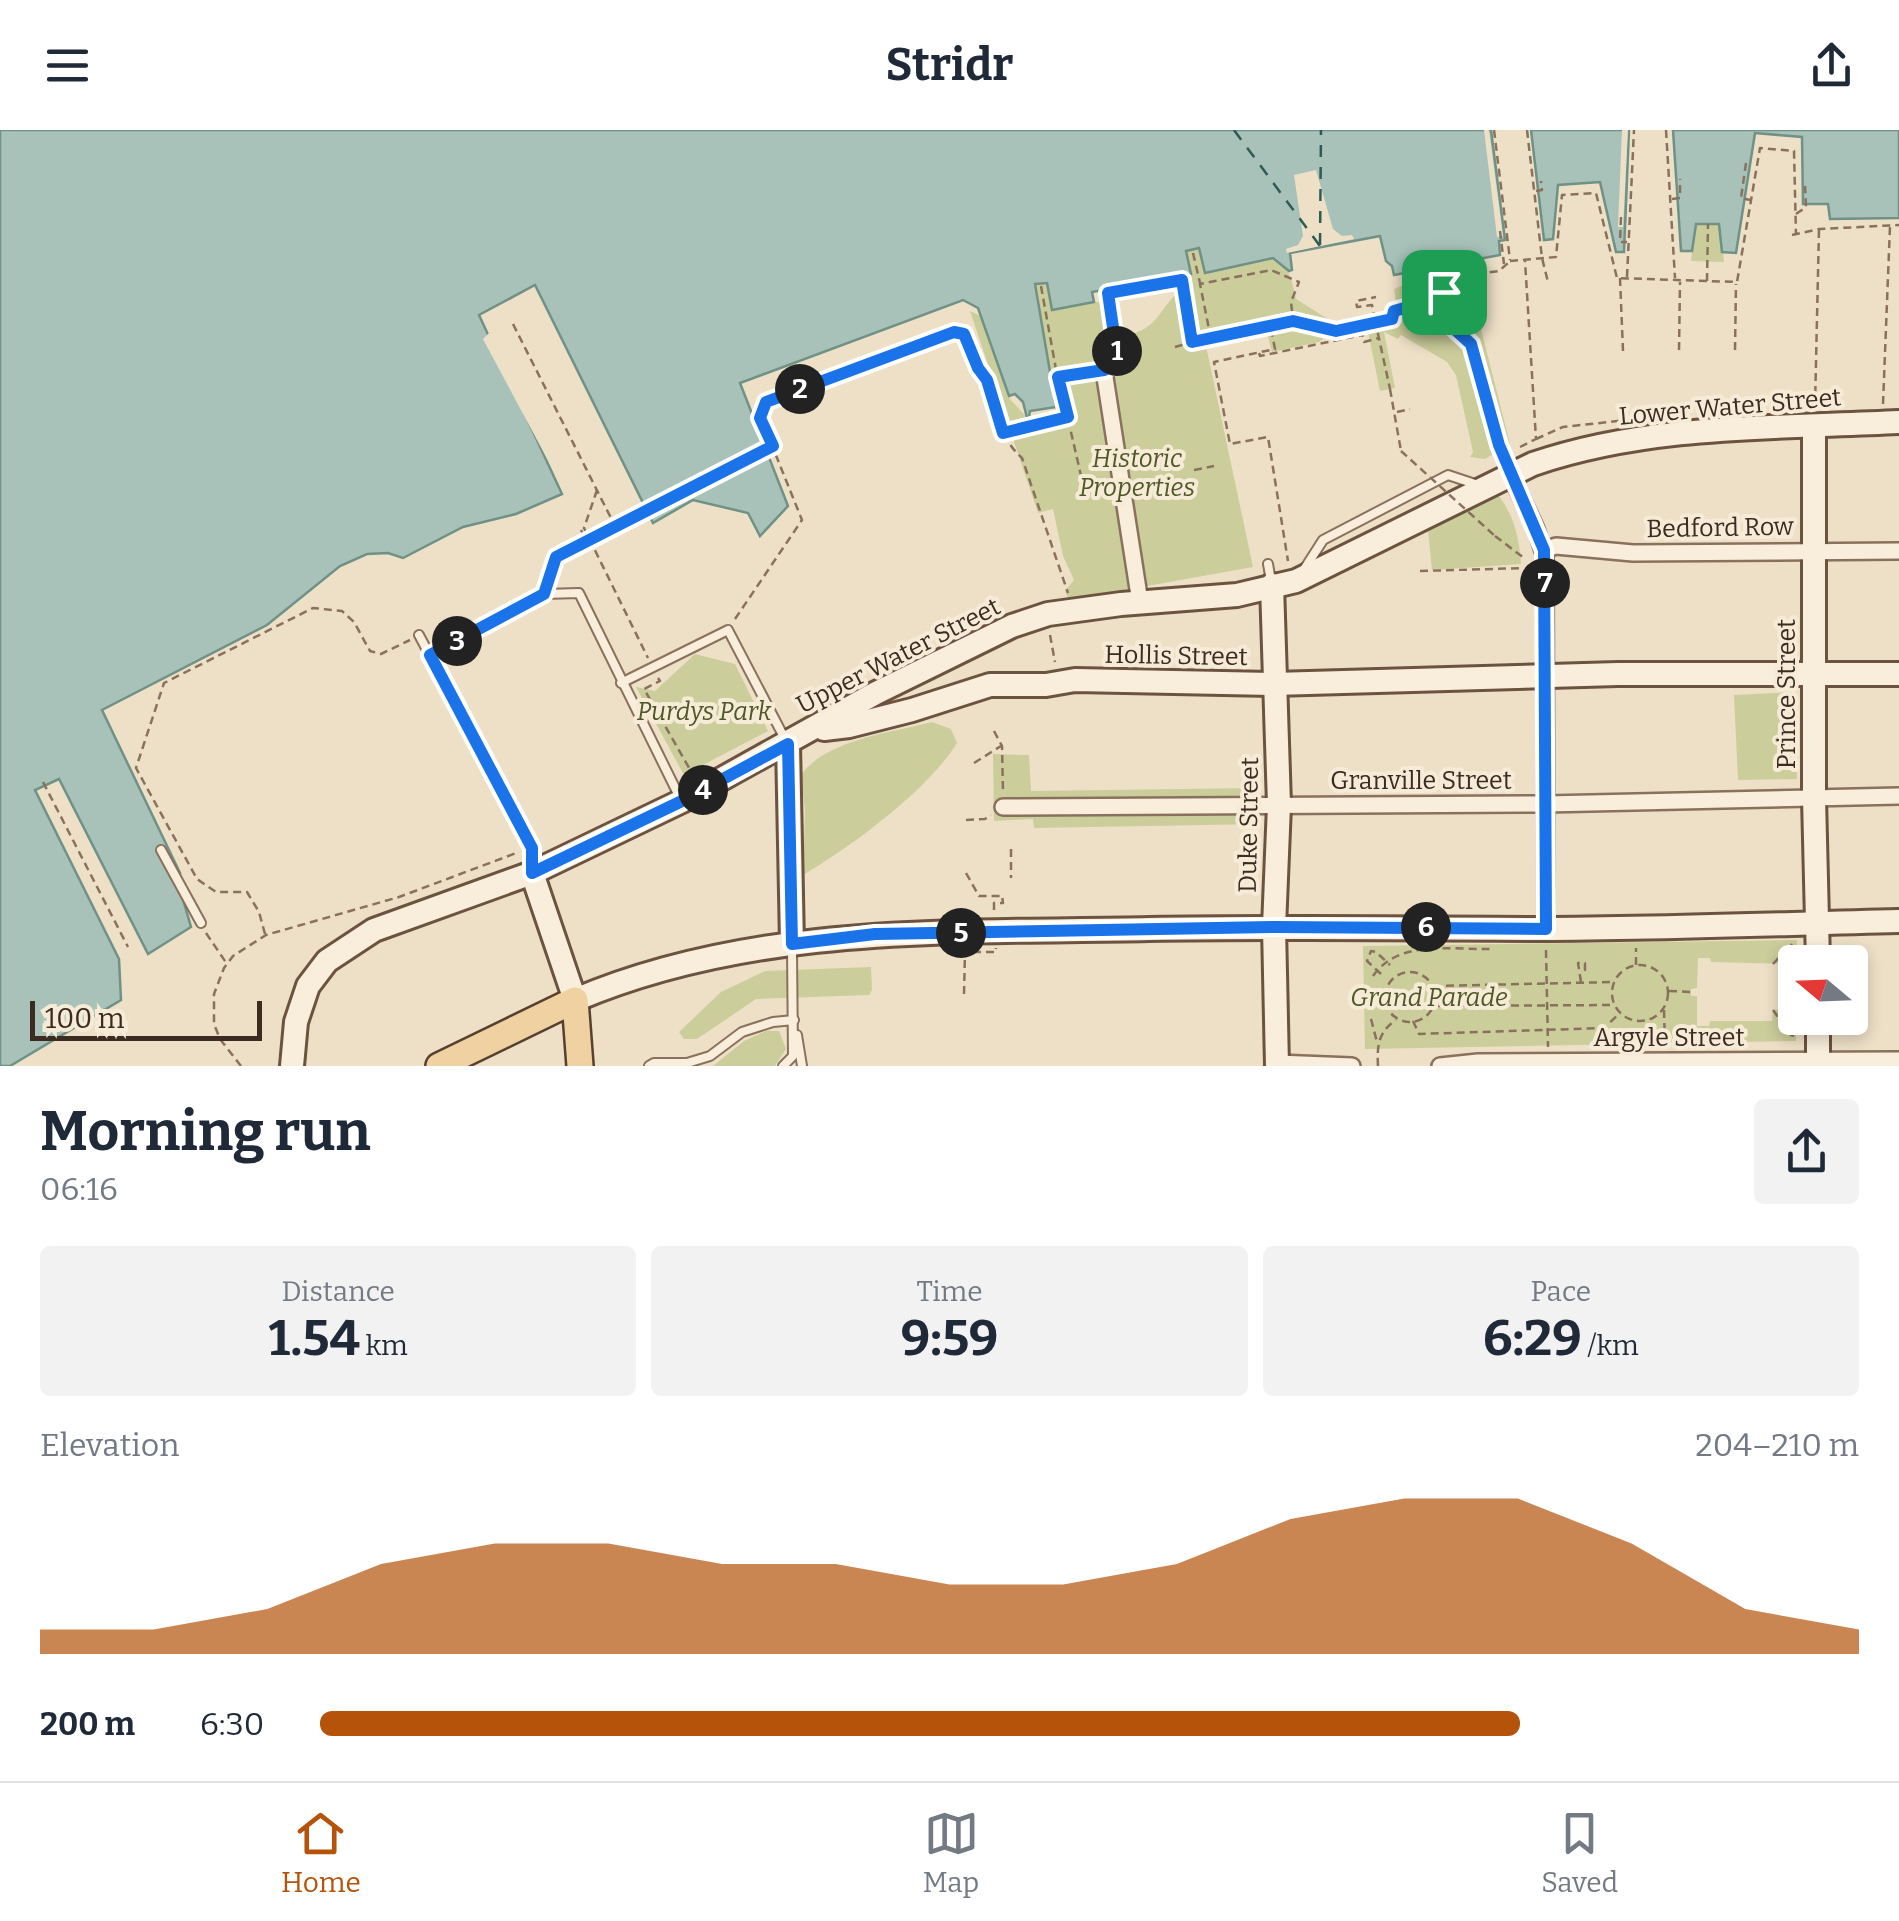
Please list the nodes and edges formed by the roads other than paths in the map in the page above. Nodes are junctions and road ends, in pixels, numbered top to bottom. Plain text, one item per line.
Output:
1 (1449, 324) junction
2 (1111, 366) road end
3 (1890, 422) edge
4 (1814, 426) junction
5 (1511, 475) junction
6 (1544, 550) junction
7 (1814, 550) junction
8 (1899, 552) edge
9 (1282, 578) junction
10 (1140, 602) junction
11 (419, 636) road end
12 (430, 655) junction
13 (1899, 674) edge
14 (1814, 675) junction
15 (1544, 676) junction
16 (621, 683) junction
17 (1274, 684) junction
18 (475, 706) dead end
19 (462, 713) junction
20 (483, 722) dead end
21 (470, 728) junction
22 (812, 730) junction
23 (788, 744) junction
24 (1899, 796) edge
25 (1814, 798) junction
26 (682, 801) junction
27 (1546, 804) junction
28 (1279, 805) junction
29 (1003, 807) road end
30 (161, 850) dead end
31 (532, 873) junction
32 (1899, 921) edge
33 (201, 923) road end
34 (1818, 923) junction
35 (1274, 927) junction
36 (1546, 943) junction
37 (792, 944) junction
38 (1818, 945) edge
39 (574, 1000) junction
40 (794, 1020) junction
41 (1818, 1035) edge
42 (1548, 1059) edge
43 (1899, 1060) edge
44 (442, 1064) edge
45 (1818, 1064) edge
46 (1277, 1065) edge
47 (292, 1066) edge
48 (580, 1066) edge
49 (650, 1066) edge
50 (783, 1066) edge
51 (802, 1066) edge
52 (1352, 1066) edge
53 (1440, 1066) edge

1 - 1 lane
1 - 5 lane
2 - 10 street
3 - 4 street, Lower Water Street
4 - 5 street, Lower Water Street
4 - 7 street, Prince Street
5 - 6 street
5 - 9 street, Upper Water Street
6 - 7 street, Bedford Row
6 - 15 street
7 - 8 street, Bedford Row
7 - 14 street, Prince Street
9 - 10 street, Upper Water Street
9 - 17 street, Duke Street
10 - 22 street, Upper Water Street
11 - 12 lane
12 - 16 lane
12 - 19 lane
13 - 14 street, Hollis Street
14 - 15 street, Hollis Street
14 - 25 street, Prince Street
15 - 17 street, Hollis Street
15 - 27 street
16 - 23 lane
16 - 26 lane
17 - 22 street, Hollis Street
17 - 28 street, Duke Street
18 - 19 lane
19 - 21 lane
20 - 21 lane
21 - 31 lane
22 - 23 street, Upper Water Street
23 - 26 street, Upper Water Street
23 - 37 street
24 - 25 street, Granville Street
25 - 27 street, Granville Street
25 - 34 street, Prince Street
26 - 31 street, Upper Water Street
27 - 28 street, Granville Street
27 - 36 street
28 - 29 street, Granville Street
28 - 35 street, Duke Street
30 - 33 lane
31 - 39 street
31 - 47 street, Upper Water Street
32 - 34 street
34 - 36 street
34 - 38 street, Prince Street
35 - 36 street
35 - 37 street
35 - 46 street, Duke Street
37 - 39 street
37 - 40 lane
39 - 44 main road
39 - 48 main road
40 - 49 lane
40 - 50 lane
40 - 51 lane
41 - 45 street
42 - 45 street, Argyle Street
42 - 53 street, Argyle Street
43 - 45 street, Argyle Street
46 - 52 street

